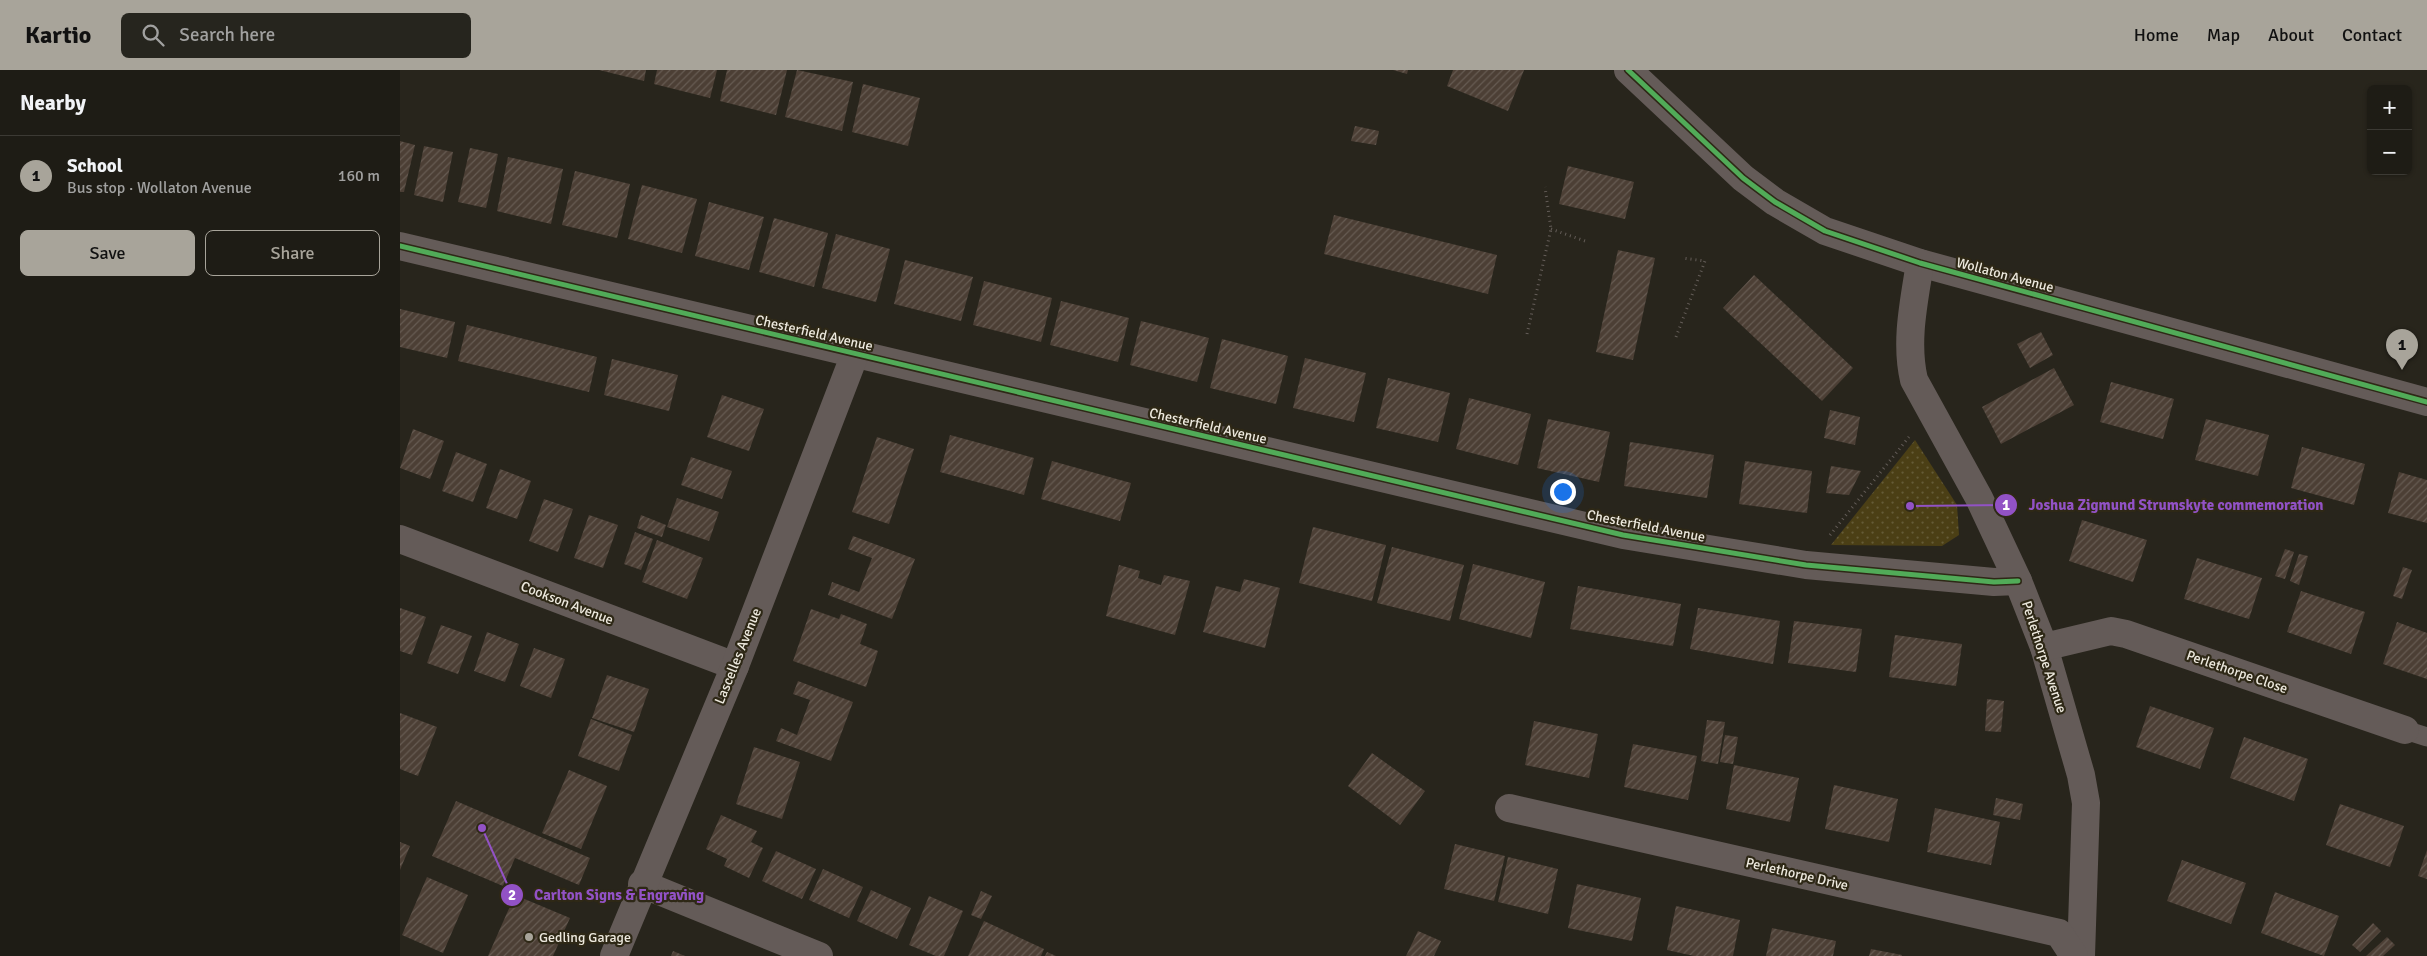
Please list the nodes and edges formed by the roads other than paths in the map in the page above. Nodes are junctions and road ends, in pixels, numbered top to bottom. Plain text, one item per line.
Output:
1 (1628, 70) edge
2 (400, 246) edge
3 (1920, 263) junction
4 (855, 354) junction
5 (2427, 402) edge
6 (400, 540) edge
7 (2018, 581) junction
8 (2044, 647) junction
9 (734, 666) junction
10 (2416, 733) edge
11 (1509, 808) dead end
12 (642, 884) junction
13 (614, 956) edge
14 (820, 956) edge
15 (2074, 956) edge
16 (2081, 956) edge

1 - 3 street, Wollaton Avenue
2 - 4 street, Chesterfield Avenue
3 - 5 street, Wollaton Avenue
3 - 7 street, Perlethorpe Avenue
4 - 7 street, Chesterfield Avenue
4 - 9 street, Lascelles Avenue
6 - 9 street, Cookson Avenue
7 - 8 street, Perlethorpe Avenue
8 - 10 street, Perlethorpe Close
8 - 16 street, Perlethorpe Avenue
9 - 12 street, Lascelles Avenue
11 - 15 street, Perlethorpe Drive
12 - 13 street, Lascelles Avenue
12 - 14 street

